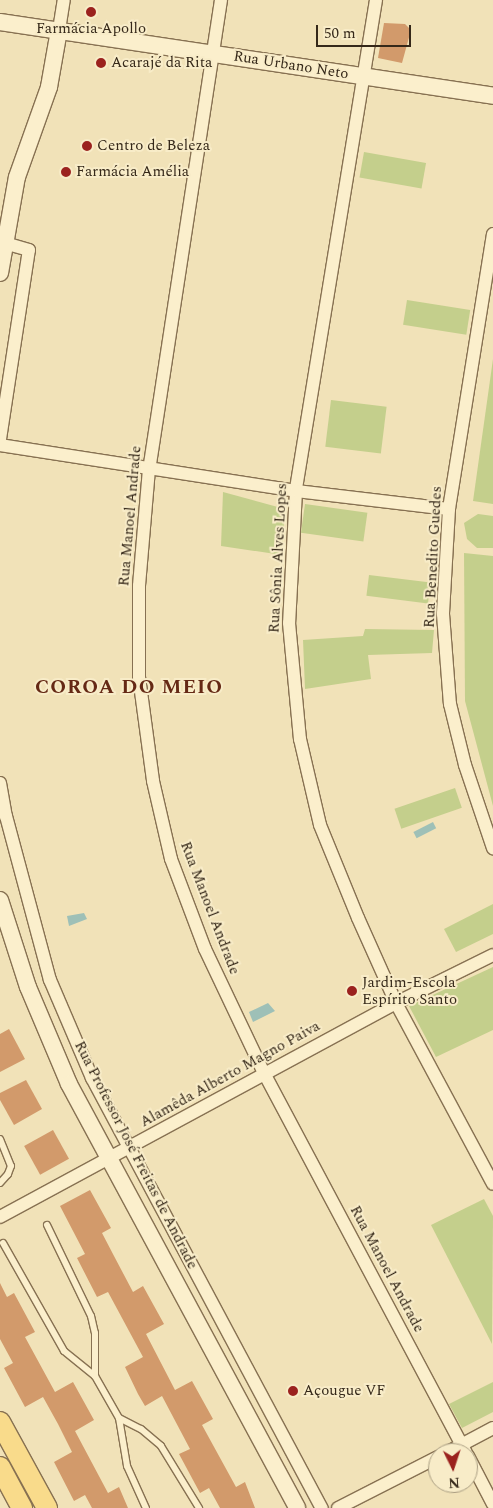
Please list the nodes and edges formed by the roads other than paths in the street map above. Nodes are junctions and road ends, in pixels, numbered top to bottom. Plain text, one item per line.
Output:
1 (64, 0) edge
2 (222, 0) edge
3 (376, 0) edge
4 (0, 22) edge
5 (59, 30) junction
6 (213, 53) junction
7 (363, 77) junction
8 (493, 96) edge
9 (493, 234) edge
10 (5, 243) junction
11 (0, 273) edge
12 (0, 439) edge
13 (0, 445) edge
14 (149, 469) junction
15 (296, 491) junction
16 (448, 509) junction
17 (0, 783) edge
18 (1, 801) edge
19 (493, 848) edge
20 (0, 900) edge
21 (493, 954) edge
22 (396, 1003) junction
23 (264, 1073) junction
24 (0, 1139) edge
25 (129, 1148) junction
26 (107, 1159) junction
27 (0, 1183) edge
28 (493, 1184) edge
29 (0, 1217) edge
30 (47, 1225) dead end
31 (3, 1243) dead end
32 (95, 1376) junction
33 (119, 1418) junction
34 (0, 1422) edge
35 (493, 1428) edge
36 (461, 1443) edge
37 (472, 1443) edge
38 (428, 1462) edge
39 (0, 1467) edge
40 (478, 1475) edge
41 (34, 1485) junction
42 (18, 1500) edge
43 (493, 1504) edge
44 (47, 1508) edge
45 (146, 1508) edge
46 (200, 1508) edge
47 (297, 1508) edge
48 (322, 1508) edge
49 (338, 1508) edge

1 - 5 street
2 - 6 street, Rua Manoel Andrade
3 - 7 street, Rua Sônia Alves Lopes
4 - 5 street, Rua Urbano Neto
5 - 6 street, Rua Urbano Neto
5 - 10 street
6 - 7 street, Rua Urbano Neto
6 - 14 street, Rua Manoel Andrade
7 - 8 street, Rua Urbano Neto
7 - 15 street, Rua Sônia Alves Lopes
9 - 16 street, Rua Benedito Guedes
10 - 11 street
10 - 12 street
13 - 14 street
14 - 15 street
14 - 23 street, Rua Manoel Andrade
15 - 16 street
15 - 22 street, Rua Sônia Alves Lopes
16 - 19 street, Rua Benedito Guedes
17 - 18 street, Rua Professor José Freitas de Andrade
18 - 25 street, Rua Professor José Freitas de Andrade
20 - 26 street, Rua Professor José Freitas de Andrade
21 - 22 street, Alamêda Alberto Magno Paiva
22 - 23 street, Alamêda Alberto Magno Paiva
22 - 28 street, Rua Sônia Alves Lopes
23 - 25 street, Alamêda Alberto Magno Paiva
23 - 36 street, Rua Manoel Andrade
24 - 27 lane
25 - 26 street, Alamêda Alberto Magno Paiva
25 - 48 street, Rua Professor José Freitas de Andrade
26 - 29 street, Alamêda Alberto Magno Paiva
26 - 47 street, Rua Professor José Freitas de Andrade
30 - 32 lane
31 - 32 lane
32 - 33 lane
33 - 45 lane
33 - 46 lane
34 - 41 main road
35 - 37 street
38 - 49 street
39 - 42 main road
40 - 43 street
41 - 42 main road
41 - 44 main road

